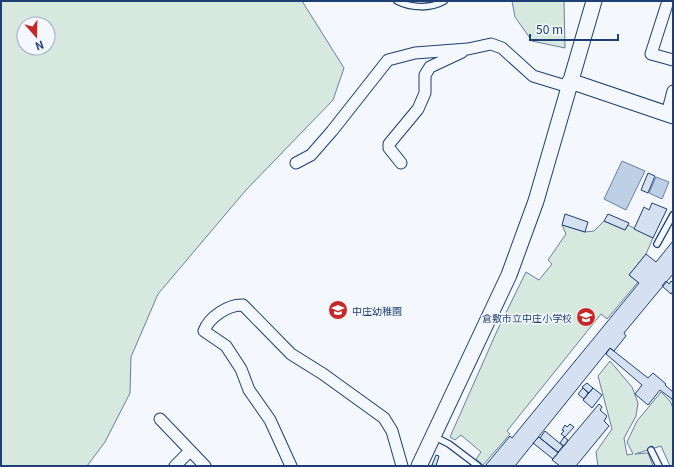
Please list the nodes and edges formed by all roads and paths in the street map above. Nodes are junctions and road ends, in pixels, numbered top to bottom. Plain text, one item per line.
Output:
1 (397, 1) edge
2 (444, 1) edge
3 (594, 1) edge
4 (668, 1) edge
5 (468, 49) junction
6 (673, 60) edge
7 (570, 84) junction
8 (673, 91) edge
9 (670, 115) edge
10 (400, 163) dead end
11 (296, 164) dead end
12 (673, 215) edge
13 (657, 244) dead end
14 (160, 419) dead end
15 (432, 436) junction
16 (651, 450) dead end
17 (190, 451) junction
18 (175, 466) edge
19 (205, 466) edge
20 (291, 466) edge
21 (402, 466) edge
22 (420, 466) edge
23 (478, 466) edge
24 (659, 466) edge

1 - 2 lane
3 - 7 street
4 - 6 street
5 - 7 street
5 - 10 street
5 - 11 street
7 - 9 street
7 - 15 street
8 - 9 street
12 - 13 lane
14 - 17 street
15 - 22 street
15 - 23 lane
16 - 24 lane
17 - 18 street
17 - 19 street
20 - 21 street

